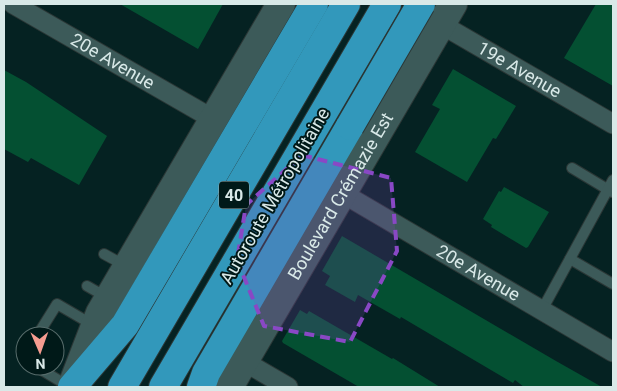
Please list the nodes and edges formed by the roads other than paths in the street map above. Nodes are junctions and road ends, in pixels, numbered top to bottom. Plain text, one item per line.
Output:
1 (13, 4) edge
2 (281, 4) edge
3 (314, 4) edge
4 (346, 4) edge
5 (387, 4) edge
6 (436, 12) edge
7 (213, 119) junction
8 (613, 124) edge
9 (572, 168) dead end
10 (612, 187) edge
11 (342, 193) junction
12 (104, 254) dead end
13 (570, 259) junction
14 (127, 267) junction
15 (613, 284) edge
16 (542, 310) junction
17 (43, 326) edge
18 (95, 326) junction
19 (613, 352) edge
20 (245, 362) junction
21 (52, 376) edge
22 (71, 387) edge
23 (122, 387) edge
24 (163, 387) edge
25 (201, 387) edge
26 (229, 387) edge
27 (288, 387) edge

1 - 7 street, 20e Avenue
2 - 7 main road
3 - 22 highway
4 - 23 highway, Autoroute Métropolitaine / 40
5 - 24 highway, Autoroute Métropolitaine / 40
6 - 8 street, 19e Avenue
6 - 11 main road, Boulevard Crémazie Est
6 - 25 highway, bridge
7 - 14 main road
9 - 10 lane
10 - 13 lane
11 - 16 street, 20e Avenue
11 - 20 main road, Boulevard Crémazie Est
12 - 14 lane
13 - 15 lane
13 - 16 lane
14 - 18 main road
16 - 19 street, 20e Avenue
17 - 18 lane
18 - 22 main road
20 - 26 main road, Boulevard Crémazie Est
20 - 27 street
21 - 22 lane

